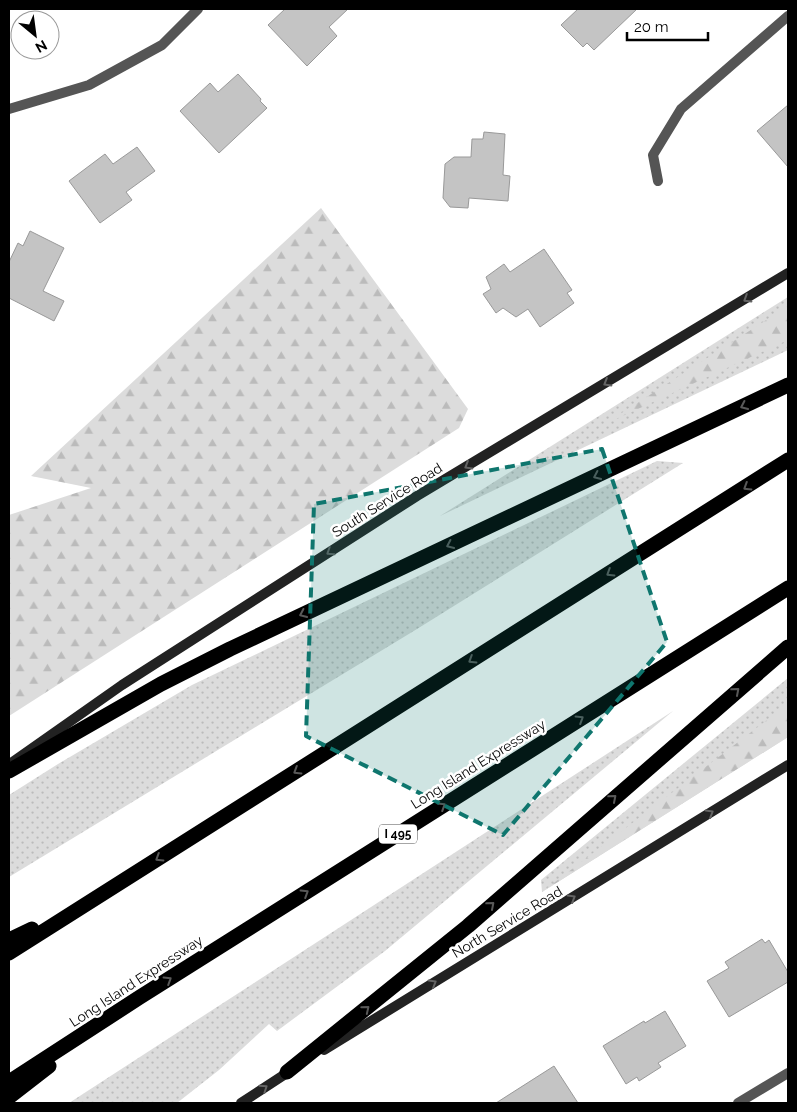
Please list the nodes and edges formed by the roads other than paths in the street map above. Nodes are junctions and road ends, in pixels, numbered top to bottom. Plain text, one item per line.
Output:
1 (198, 9) edge
2 (788, 16) edge
3 (9, 109) edge
4 (658, 181) dead end
5 (788, 273) edge
6 (788, 385) edge
7 (788, 460) edge
8 (788, 588) edge
9 (788, 647) edge
10 (9, 764) edge
11 (788, 765) edge
12 (9, 771) edge
13 (88, 903) junction
14 (9, 940) edge
15 (9, 953) edge
16 (140, 997) junction
17 (287, 1072) junction
18 (788, 1073) edge
19 (9, 1082) edge
20 (9, 1097) edge
21 (241, 1103) edge
22 (738, 1103) edge

1 - 3 street
2 - 4 street
5 -> 10 main road, South Service Road
6 -> 12 highway
7 -> 13 highway
16 -> 8 highway, Long Island Expressway / I 495
17 -> 9 highway
17 -> 11 main road, North Service Road
13 - 14 highway
13 - 15 highway
16 - 19 highway, Long Island Expressway / I 495
16 - 20 highway
21 -> 17 main road, North Service Road
18 - 22 street

